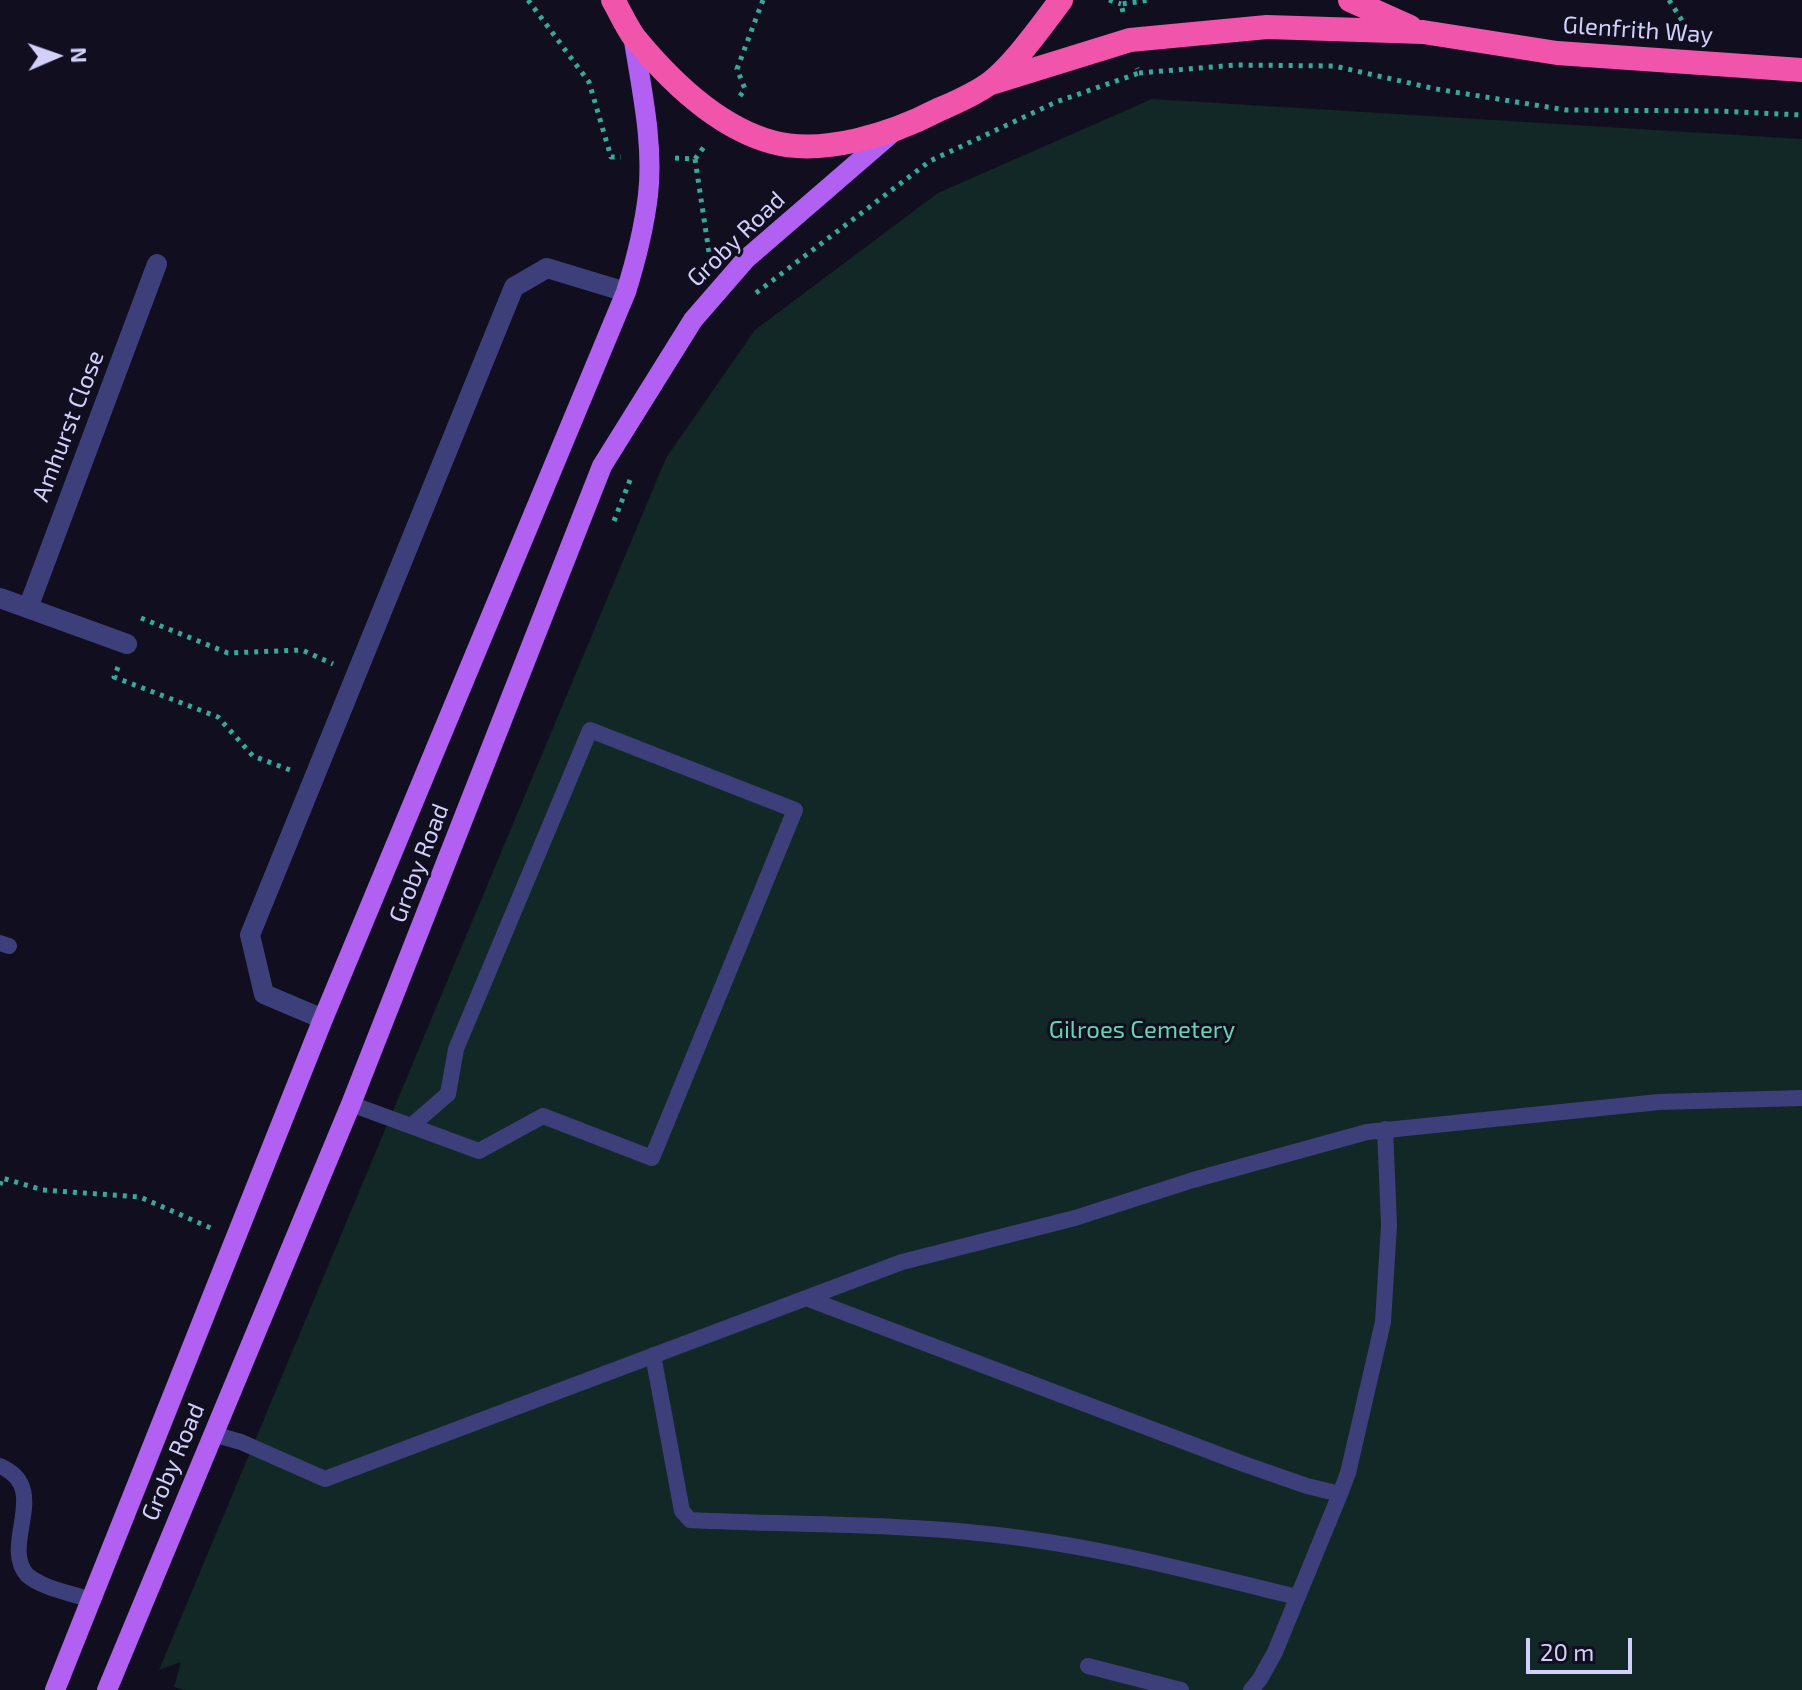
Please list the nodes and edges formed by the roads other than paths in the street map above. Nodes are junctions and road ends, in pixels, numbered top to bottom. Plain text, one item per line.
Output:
1 (613, 0) edge
2 (1061, 0) edge
3 (1350, 0) edge
4 (1423, 32) junction
5 (633, 35) junction
6 (1802, 70) edge
7 (991, 83) junction
8 (893, 132) junction
9 (157, 264) dead end
10 (626, 292) junction
11 (0, 598) edge
12 (28, 608) junction
13 (127, 644) road end
14 (323, 1019) junction
15 (1802, 1098) edge
16 (351, 1104) junction
17 (411, 1126) junction
18 (1385, 1129) junction
19 (806, 1298) junction
20 (653, 1355) junction
21 (213, 1434) junction
22 (0, 1466) edge
23 (1340, 1494) junction
24 (1297, 1597) junction
25 (91, 1600) junction
26 (1088, 1666) dead end
27 (55, 1690) edge
28 (107, 1690) edge
29 (1181, 1690) edge
30 (1251, 1690) edge

1 - 5 highway
2 - 7 highway
3 - 4 highway, Glenfrith Way
4 - 6 highway, Glenfrith Way
4 - 7 highway, Glenfrith Way
5 - 8 highway
5 - 10 main road, Groby Road
7 - 8 highway
8 - 16 main road, Groby Road
9 - 12 street, Amhurst Close
10 - 14 main road, Groby Road
10 - 14 street
11 - 12 street
12 - 13 street
14 - 25 main road, Groby Road
15 - 18 lane
16 - 17 lane
16 - 21 main road, Groby Road
17 - 17 lane
18 - 19 lane
18 - 23 lane
19 - 20 lane
19 - 23 lane
20 - 21 lane
20 - 24 lane
21 - 28 main road, Groby Road
22 - 25 lane
23 - 24 lane
24 - 30 lane
25 - 27 main road, Groby Road
26 - 29 lane

